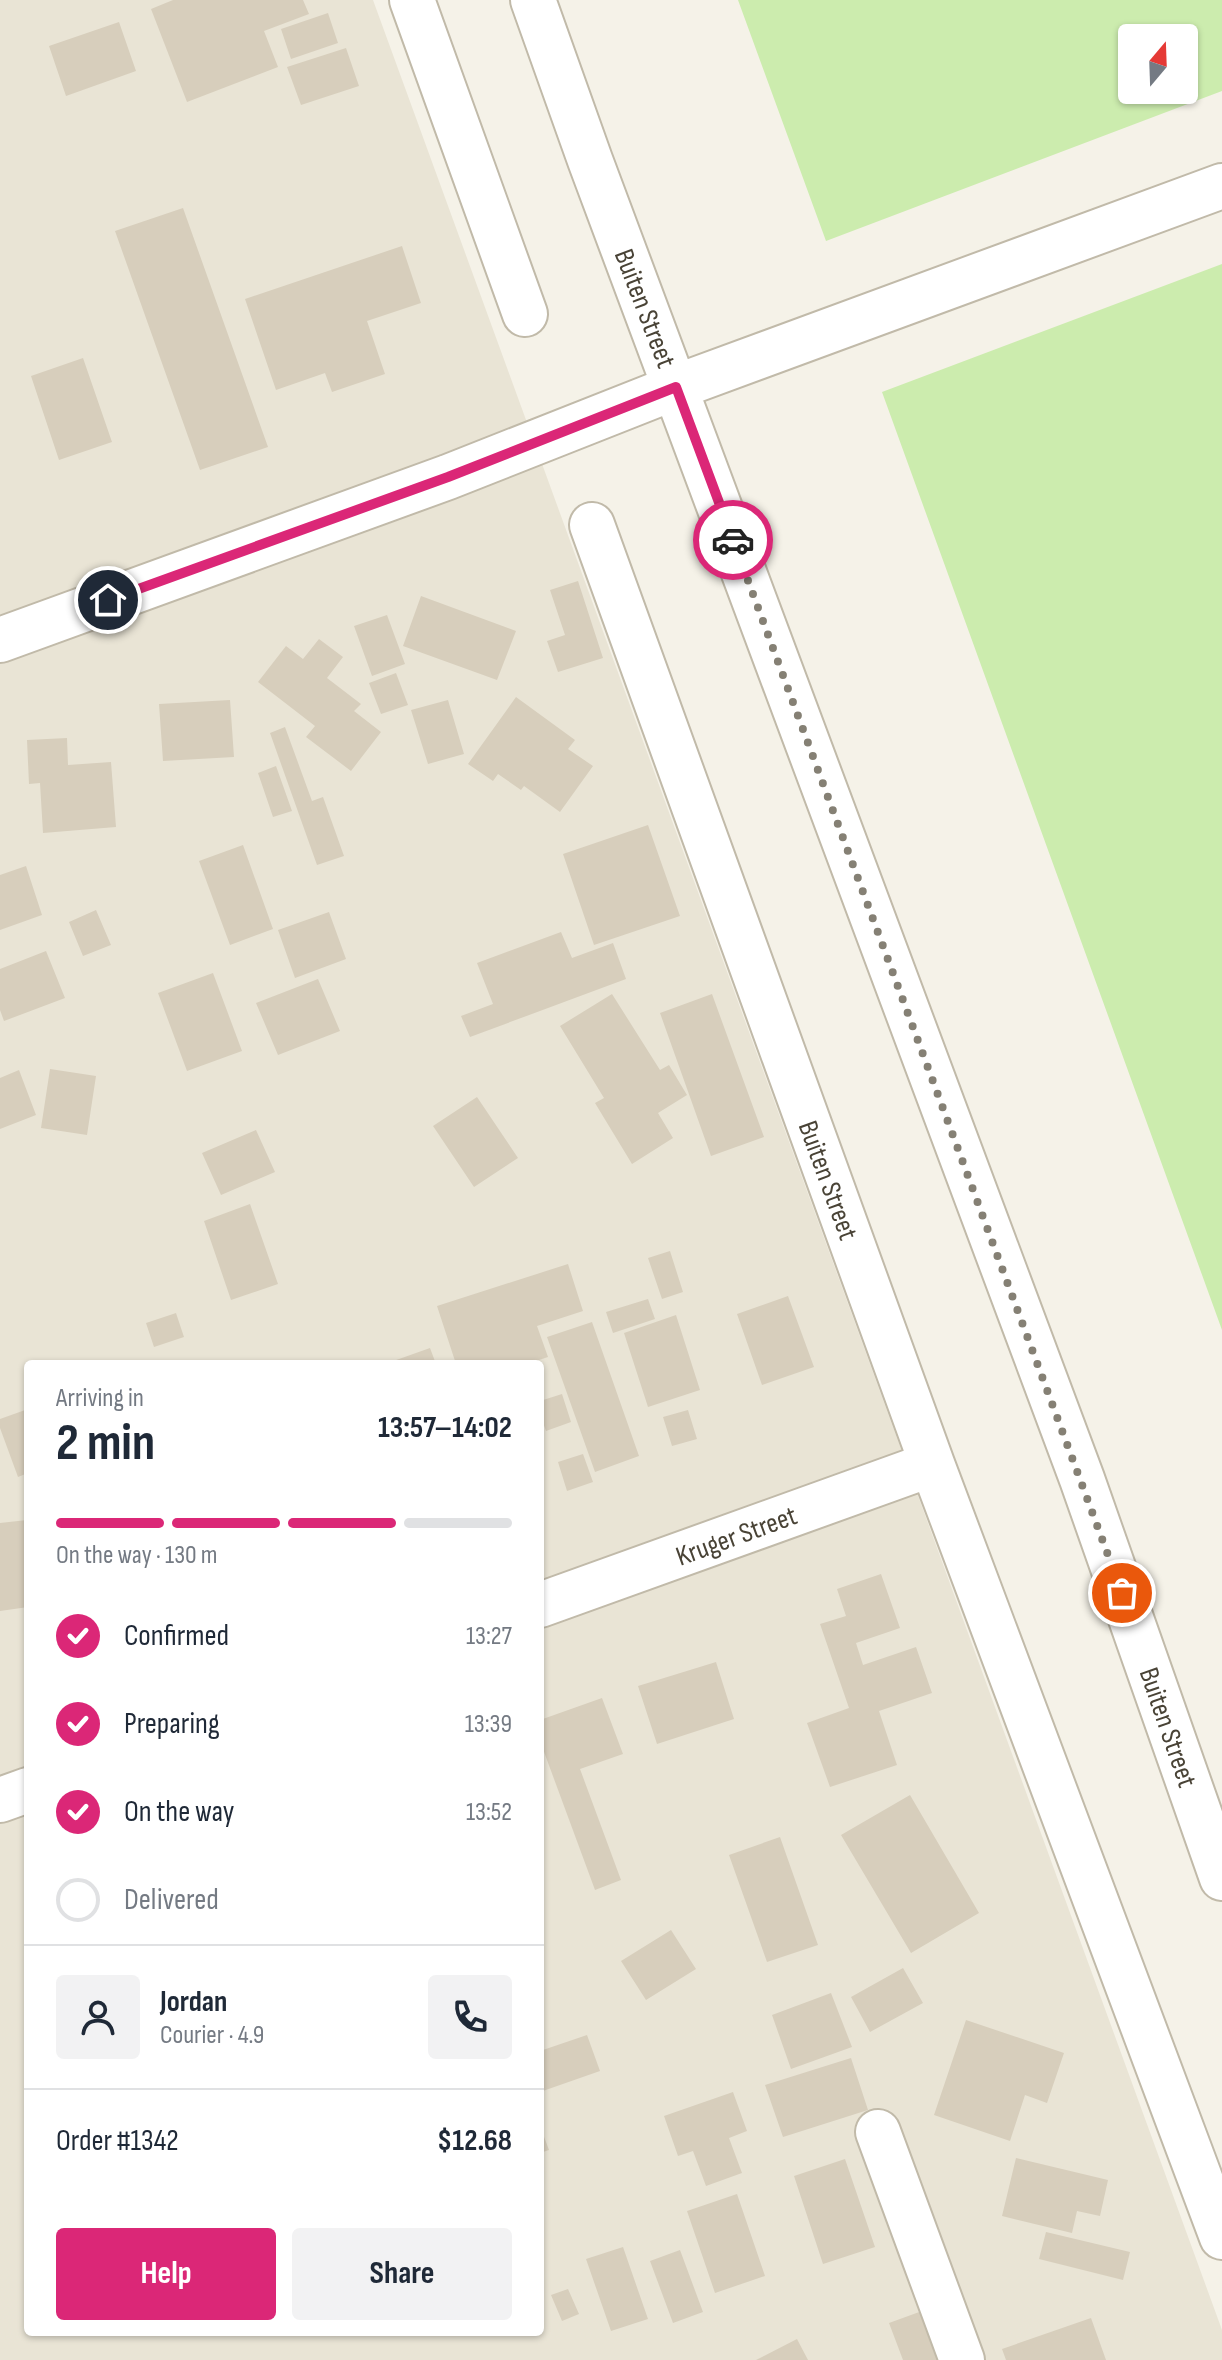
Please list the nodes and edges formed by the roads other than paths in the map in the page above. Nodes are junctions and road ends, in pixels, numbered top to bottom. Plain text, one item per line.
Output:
1 (412, 0) edge
2 (533, 0) edge
3 (1222, 186) edge
4 (525, 314) dead end
5 (676, 387) junction
6 (592, 525) dead end
7 (0, 640) edge
8 (932, 1464) junction
9 (544, 1604) edge
10 (24, 1791) edge
11 (0, 1800) edge
12 (1222, 1878) edge
13 (878, 2132) dead end
14 (1222, 2237) edge
15 (962, 2360) edge

1 - 4 street
2 - 5 street, Buiten Street
3 - 5 street
5 - 7 street
5 - 12 street, Buiten Street
6 - 8 street, Buiten Street
8 - 9 street, Kruger Street
8 - 14 street, Buiten Street
10 - 11 street
13 - 15 street

